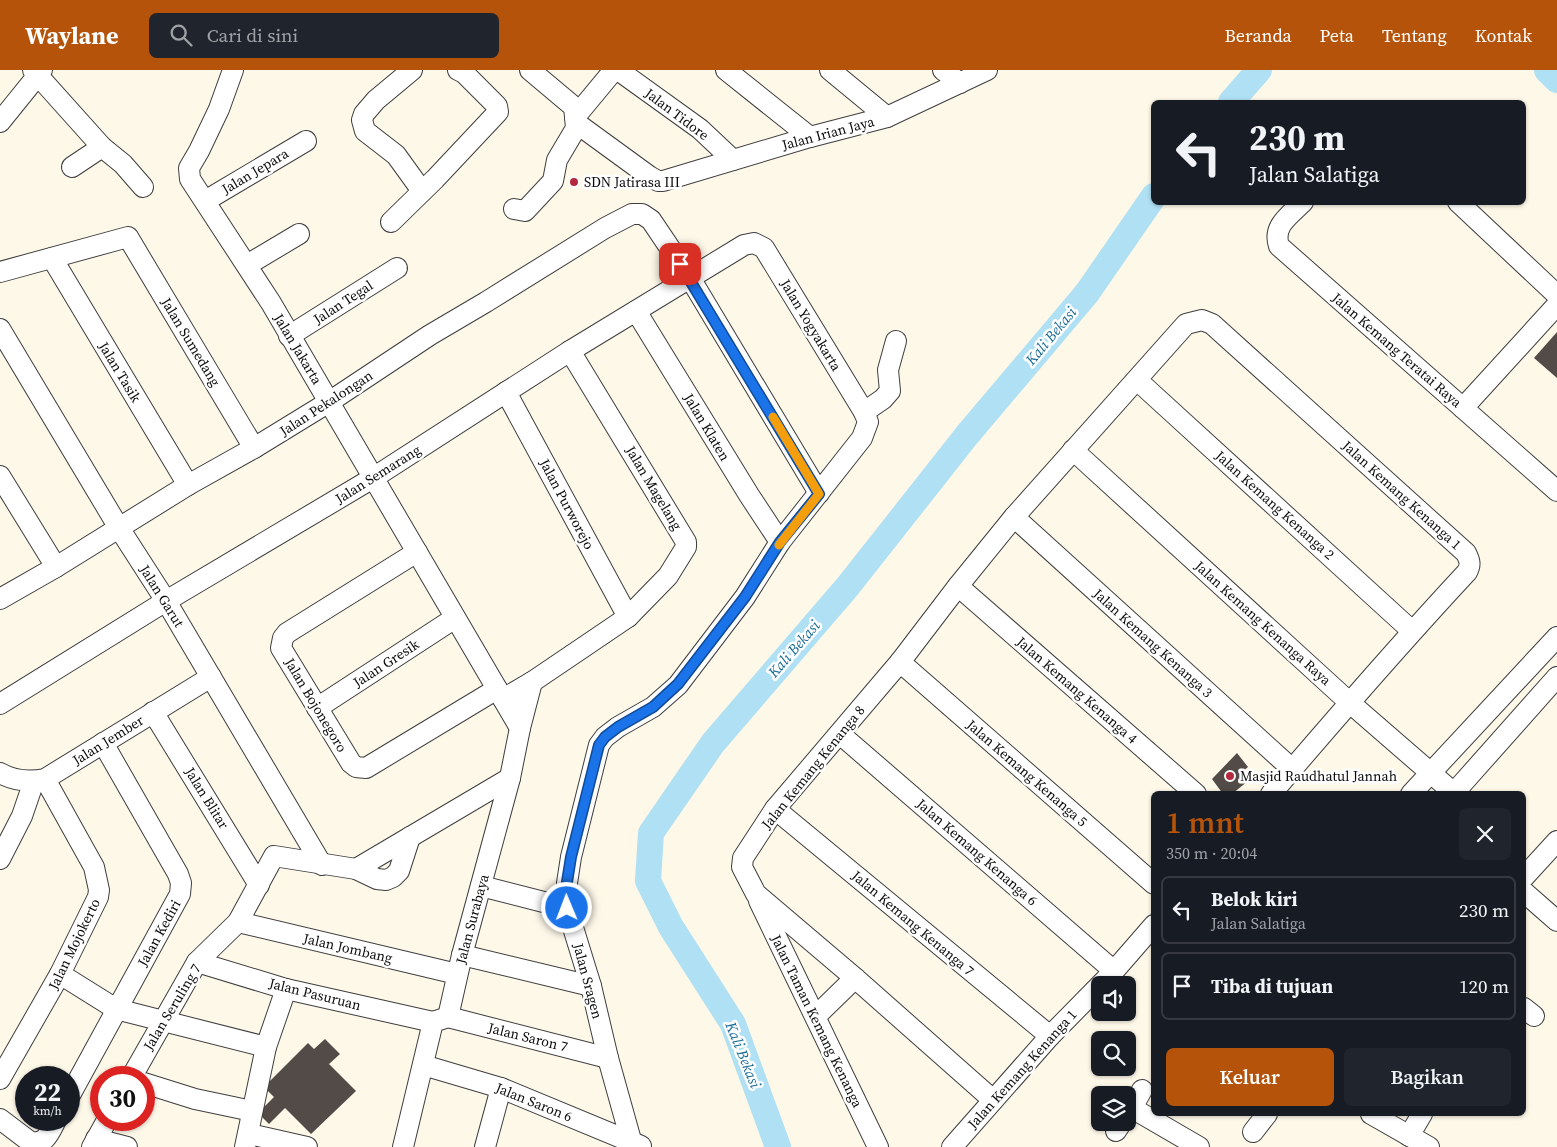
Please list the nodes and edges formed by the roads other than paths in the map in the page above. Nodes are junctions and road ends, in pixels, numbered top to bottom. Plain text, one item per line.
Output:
1 (233, 70) edge
2 (412, 70) edge
3 (458, 70) edge
4 (530, 70) edge
5 (614, 70) edge
6 (618, 70) edge
7 (726, 70) edge
8 (830, 70) edge
9 (943, 70) edge
10 (988, 70) edge
11 (38, 71) edge
12 (960, 83) junction
13 (575, 117) junction
14 (887, 117) junction
15 (0, 122) edge
16 (810, 137) junction
17 (306, 141) dead end
18 (102, 148) junction
19 (733, 160) junction
20 (72, 167) dead end
21 (143, 187) dead end
22 (422, 191) junction
23 (205, 201) junction
24 (1300, 205) edge
25 (1461, 205) edge
26 (514, 209) dead end
27 (391, 222) dead end
28 (299, 234) dead end
29 (754, 243) joint
30 (52, 258) junction
31 (247, 265) junction
32 (397, 268) dead end
33 (0, 272) edge
34 (690, 278) junction
35 (1557, 295) edge
36 (1557, 305) edge
37 (636, 310) junction
38 (0, 328) edge
39 (289, 336) junction
40 (896, 341) dead end
41 (570, 351) junction
42 (1137, 380) junction
43 (506, 392) junction
44 (329, 402) junction
45 (1464, 408) junction
46 (864, 412) junction
47 (254, 448) junction
48 (1073, 450) junction
49 (0, 476) edge
50 (372, 478) junction
51 (1554, 481) edge
52 (188, 485) junction
53 (819, 494) junction
54 (1014, 517) junction
55 (119, 528) junction
56 (780, 542) junction
57 (417, 552) junction
58 (56, 567) junction
59 (958, 586) junction
60 (0, 598) edge
61 (166, 601) junction
62 (628, 617) junction
63 (456, 618) junction
64 (1412, 631) junction
65 (1557, 637) edge
66 (900, 662) junction
67 (212, 677) junction
68 (1557, 677) edge
69 (532, 682) junction
70 (500, 694) junction
71 (1349, 702) junction
72 (0, 704) edge
73 (318, 708) junction
74 (154, 712) junction
75 (520, 728) junction
76 (840, 734) junction
77 (102, 743) junction
78 (1292, 769) junction
79 (1431, 772) junction
80 (0, 773) edge
81 (510, 778) junction
82 (39, 780) junction
83 (1193, 791) edge
84 (1274, 791) edge
85 (1415, 791) edge
86 (1452, 791) edge
87 (1456, 791) edge
88 (776, 810) junction
89 (410, 837) junction
90 (1557, 840) edge
91 (239, 850) junction
92 (274, 856) junction
93 (0, 859) edge
94 (322, 865) junction
95 (1527, 865) edge
96 (356, 869) junction
97 (1151, 881) edge
98 (259, 885) junction
99 (482, 886) junction
100 (756, 894) junction
101 (1526, 894) edge
102 (567, 908) junction
103 (1557, 921) edge
104 (238, 922) junction
105 (1151, 928) edge
106 (462, 955) junction
107 (197, 962) junction
108 (1114, 970) junction
109 (60, 974) junction
110 (457, 974) junction
111 (856, 978) junction
112 (591, 986) junction
113 (286, 989) junction
114 (116, 1009) junction
115 (816, 1016) junction
116 (441, 1020) junction
117 (163, 1021) junction
118 (1050, 1036) junction
119 (266, 1047) junction
120 (608, 1058) junction
121 (423, 1065) junction
122 (138, 1066) edge
123 (80, 1076) edge
124 (0, 1078) edge
125 (155, 1086) edge
126 (502, 1088) junction
127 (1142, 1090) dead end
128 (993, 1100) junction
129 (1136, 1100) edge
130 (252, 1110) junction
131 (1265, 1116) edge
132 (1374, 1116) edge
133 (1422, 1116) edge
134 (0, 1119) edge
135 (1136, 1123) edge
136 (15, 1131) edge
137 (15, 1131) edge
138 (50, 1131) edge
139 (101, 1131) edge
140 (1253, 1132) dead end
141 (247, 1140) edge
142 (1415, 1142) edge
143 (94, 1143) edge
144 (637, 1145) edge
145 (127, 1147) edge
146 (307, 1147) edge
147 (403, 1147) edge
148 (485, 1147) edge
149 (878, 1147) edge
150 (952, 1147) edge
151 (1199, 1147) edge

1 - 23 street, Jalan Jakarta
2 - 22 street
3 - 22 street
4 - 13 street
5 - 13 street
6 - 19 street, Jalan Tidore
7 - 16 street
8 - 14 street
9 - 12 street
10 - 12 street, Jalan Irian Jaya
11 - 15 street
11 - 18 street
12 - 14 street, Jalan Irian Jaya
13 - 19 street, Jalan Irian Jaya
13 - 26 street
14 - 16 street, Jalan Irian Jaya
16 - 19 street, Jalan Irian Jaya
17 - 23 street, Jalan Jepara
18 - 20 street
18 - 21 street
22 - 27 street
23 - 31 street, Jalan Jakarta
24 - 45 street, Jalan Kemang Teratai Raya
25 - 35 street
28 - 31 street
29 - 34 street, Jalan Semarang
29 - 46 street, Jalan Yogyakarta
30 - 33 street
30 - 47 street, Jalan Sumedang
30 - 52 street, Jalan Tasik
31 - 39 street, Jalan Jakarta
32 - 39 street, Jalan Tegal
34 - 37 street, Jalan Semarang
34 - 44 street, Jalan Pekalongan
34 - 53 street
36 - 45 street
37 - 41 street, Jalan Semarang
37 - 56 street, Jalan Klaten
38 - 55 street, Jalan Garut
39 - 44 street, Jalan Jakarta
40 - 46 street
41 - 43 street, Jalan Semarang
41 - 62 street, Jalan Magelang
42 - 48 street
42 - 64 street, Jalan Kemang Kenanga 2
42 - 64 street, Jalan Kemang Kenanga 1
43 - 50 street, Jalan Semarang
43 - 62 street, Jalan Purworejo
44 - 47 street, Jalan Pekalongan
44 - 50 street, Jalan Jakarta
45 - 51 street, Jalan Kemang Teratai Raya
46 - 53 street, Jalan Sragen
47 - 52 street, Jalan Pekalongan
48 - 54 street, Jalan Kemang Kenanga 8
48 - 71 street, Jalan Kemang Kenanga Raya
49 - 58 street
50 - 57 street, Jalan Jakarta
50 - 61 street, Jalan Semarang
52 - 55 street, Jalan Pekalongan
53 - 56 street, Jalan Sragen
54 - 59 street, Jalan Kemang Kenanga 8
54 - 78 street, Jalan Kemang Kenanga 3
55 - 58 street, Jalan Pekalongan
55 - 61 street, Jalan Garut
56 - 102 street, Jalan Sragen
57 - 63 street, Jalan Jakarta
57 - 73 street, Jalan Bojonegoro
58 - 60 street, Jalan Pekalongan
59 - 66 street, Jalan Kemang Kenanga 8
59 - 83 street, Jalan Kemang Kenanga 4
61 - 67 street, Jalan Garut
61 - 72 street, Jalan Semarang
62 - 69 street, Jalan Magelang
63 - 70 street, Jalan Jakarta
63 - 73 street, Jalan Gresik
64 - 71 street, Jalan Kemang Kenanga 1
65 - 79 street
66 - 76 street, Jalan Kemang Kenanga 8
66 - 97 street, Jalan Kemang Kenanga 5
67 - 74 street, Jalan Jember
67 - 94 street, Jalan Garut
68 - 87 street
69 - 70 street, Jalan Magelang
69 - 75 street, Jalan Surabaya
70 - 73 street, Jalan Bojonegoro
70 - 75 street, Jalan Jakarta
71 - 78 street, Jalan Kemang Kenanga 1
71 - 79 street, Jalan Kemang Kenanga Raya
74 - 77 street, Jalan Jember
74 - 91 street, Jalan Blitar
75 - 81 street, Jalan Surabaya
76 - 88 street, Jalan Kemang Kenanga 8
76 - 108 street, Jalan Kemang Kenanga 6
77 - 82 street, Jalan Jember
77 - 114 street, Jalan Kediri
78 - 84 street, Jalan Kemang Kenanga 1
79 - 85 street
79 - 86 street, Jalan Kemang Kenanga Raya
80 - 82 street
81 - 89 street
81 - 99 street, Jalan Surabaya
82 - 93 street
82 - 109 street, Jalan Mojokerto
88 - 100 street, Jalan Kemang Kenanga 8
88 - 118 street, Jalan Kemang Kenanga 7
89 - 96 street
89 - 96 street
90 - 95 street
91 - 92 street
91 - 98 street, Jalan Blitar
92 - 94 street
92 - 98 street, Jalan Seruling 7
94 - 96 street
98 - 104 street, Jalan Seruling 7
99 - 102 street
99 - 106 street, Jalan Surabaya
100 - 111 street, Jalan Kemang Kenanga 8
100 - 115 street, Jalan Taman Kemang Kenanga
101 - 103 street
102 - 112 street, Jalan Sragen
104 - 107 street, Jalan Seruling 7
104 - 110 street, Jalan Jombang
105 - 108 street, Jalan Kemang Kenanga 1
106 - 110 street, Jalan Surabaya
106 - 112 street
107 - 113 street, Jalan Pasuruan
107 - 117 street, Jalan Seruling 7
108 - 118 street, Jalan Kemang Kenanga 1
109 - 114 street
109 - 124 street, Jalan Mojokerto
110 - 116 street, Jalan Surabaya
111 - 115 street
111 - 128 street, Jalan Kemang Kenanga 8
112 - 120 street, Jalan Sragen
113 - 116 street, Jalan Pasuruan
113 - 119 street
114 - 117 street
114 - 123 street, Jalan Kediri
115 - 149 street, Jalan Taman Kemang Kenanga
116 - 120 street, Jalan Saron 7
116 - 121 street, Jalan Surabaya
117 - 119 street
117 - 122 street, Jalan Seruling 7
118 - 128 street, Jalan Kemang Kenanga 1
119 - 130 street
120 - 144 street, Jalan Sragen
121 - 126 street, Jalan Saron 6
121 - 147 street, Jalan Surabaya
125 - 130 street
126 - 144 street, Jalan Saron 6
126 - 148 street
127 - 129 street
128 - 150 street, Jalan Kemang Kenanga 1
130 - 141 street
131 - 140 street
132 - 142 street
133 - 142 street
134 - 136 street
135 - 151 street
137 - 138 street
139 - 143 street
141 - 146 street
143 - 145 street

